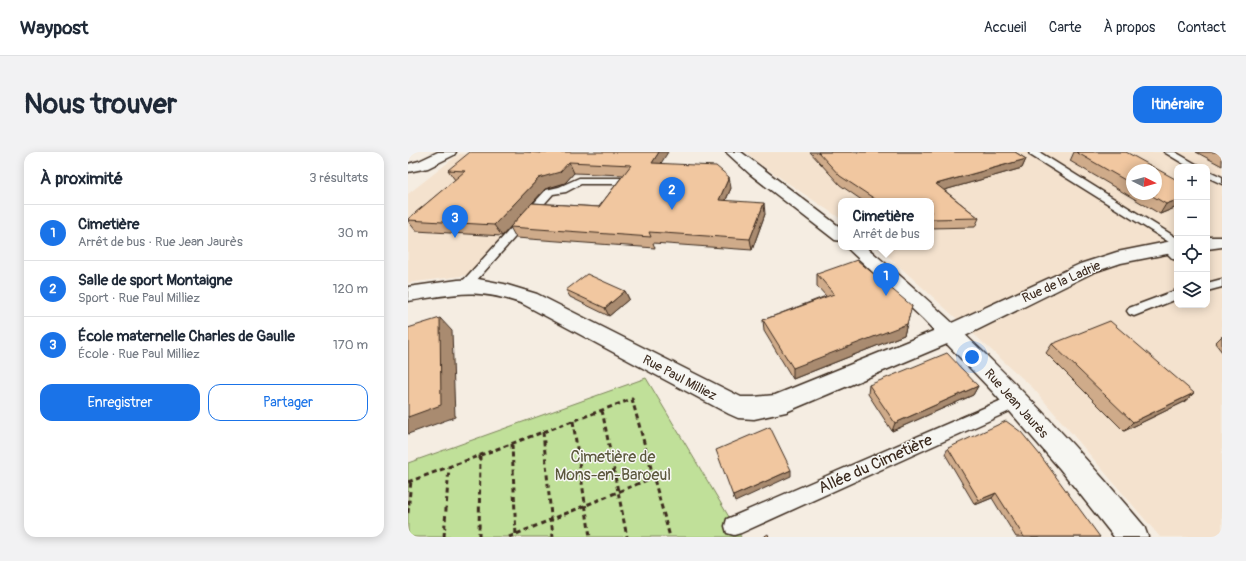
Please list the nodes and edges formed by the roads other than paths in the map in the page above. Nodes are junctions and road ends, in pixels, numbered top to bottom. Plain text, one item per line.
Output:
1 (449, 152) edge
2 (733, 152) edge
3 (1035, 152) edge
4 (1168, 152) edge
5 (1190, 164) edge
6 (408, 168) edge
7 (1210, 175) edge
8 (623, 181) edge
9 (1222, 181) edge
10 (838, 234) edge
11 (1222, 242) edge
12 (1210, 243) edge
13 (1174, 247) edge
14 (1174, 248) edge
15 (858, 250) edge
16 (464, 287) junction
17 (408, 294) edge
18 (1174, 295) edge
19 (1134, 310) dead end
20 (951, 333) junction
21 (1016, 401) junction
22 (734, 526) dead end
23 (1134, 537) edge

1 - 6 street
2 - 10 street
3 - 13 lane
4 - 5 lane
7 - 9 lane
8 - 16 lane
11 - 12 street
14 - 20 street, Rue de la Ladrie
15 - 20 street, Rue Jean Jaurès
16 - 17 street, Rue Paul Milliez
16 - 20 street, Rue Paul Milliez
18 - 19 lane
20 - 21 street, Rue Jean Jaurès
21 - 22 lane, Allée du Cimetière
21 - 23 street, Rue Jean Jaurès

